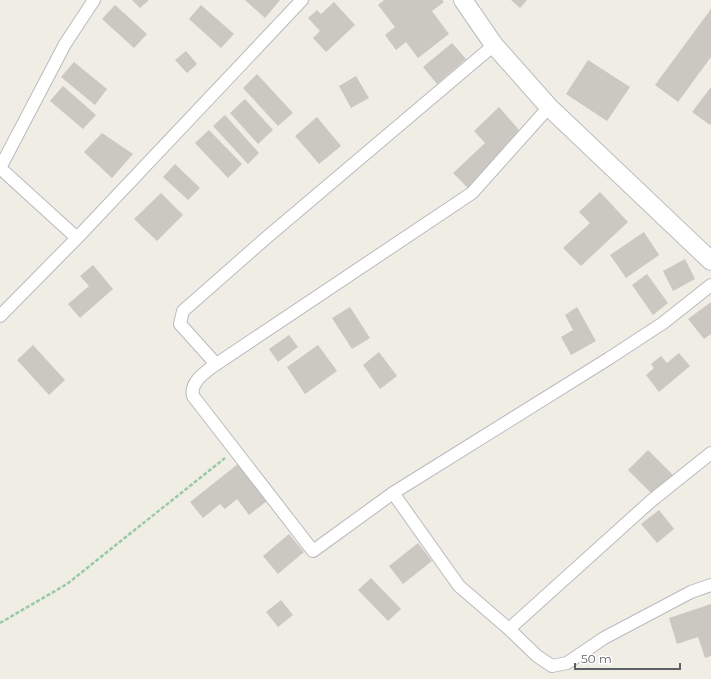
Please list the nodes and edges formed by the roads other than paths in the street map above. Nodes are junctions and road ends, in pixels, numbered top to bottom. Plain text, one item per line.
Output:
1 (94, 0) edge
2 (302, 0) edge
3 (463, 0) edge
4 (494, 45) junction
5 (549, 107) junction
6 (77, 238) junction
7 (711, 261) edge
8 (711, 285) edge
9 (0, 316) edge
10 (216, 364) junction
11 (711, 453) edge
12 (393, 493) junction
13 (711, 585) edge
14 (509, 629) junction

1 - 6 street
2 - 6 street
3 - 4 street
4 - 5 street
4 - 10 street
5 - 7 street
5 - 10 street
6 - 9 street
8 - 12 street
10 - 12 street
11 - 14 street
12 - 14 street
13 - 14 street

